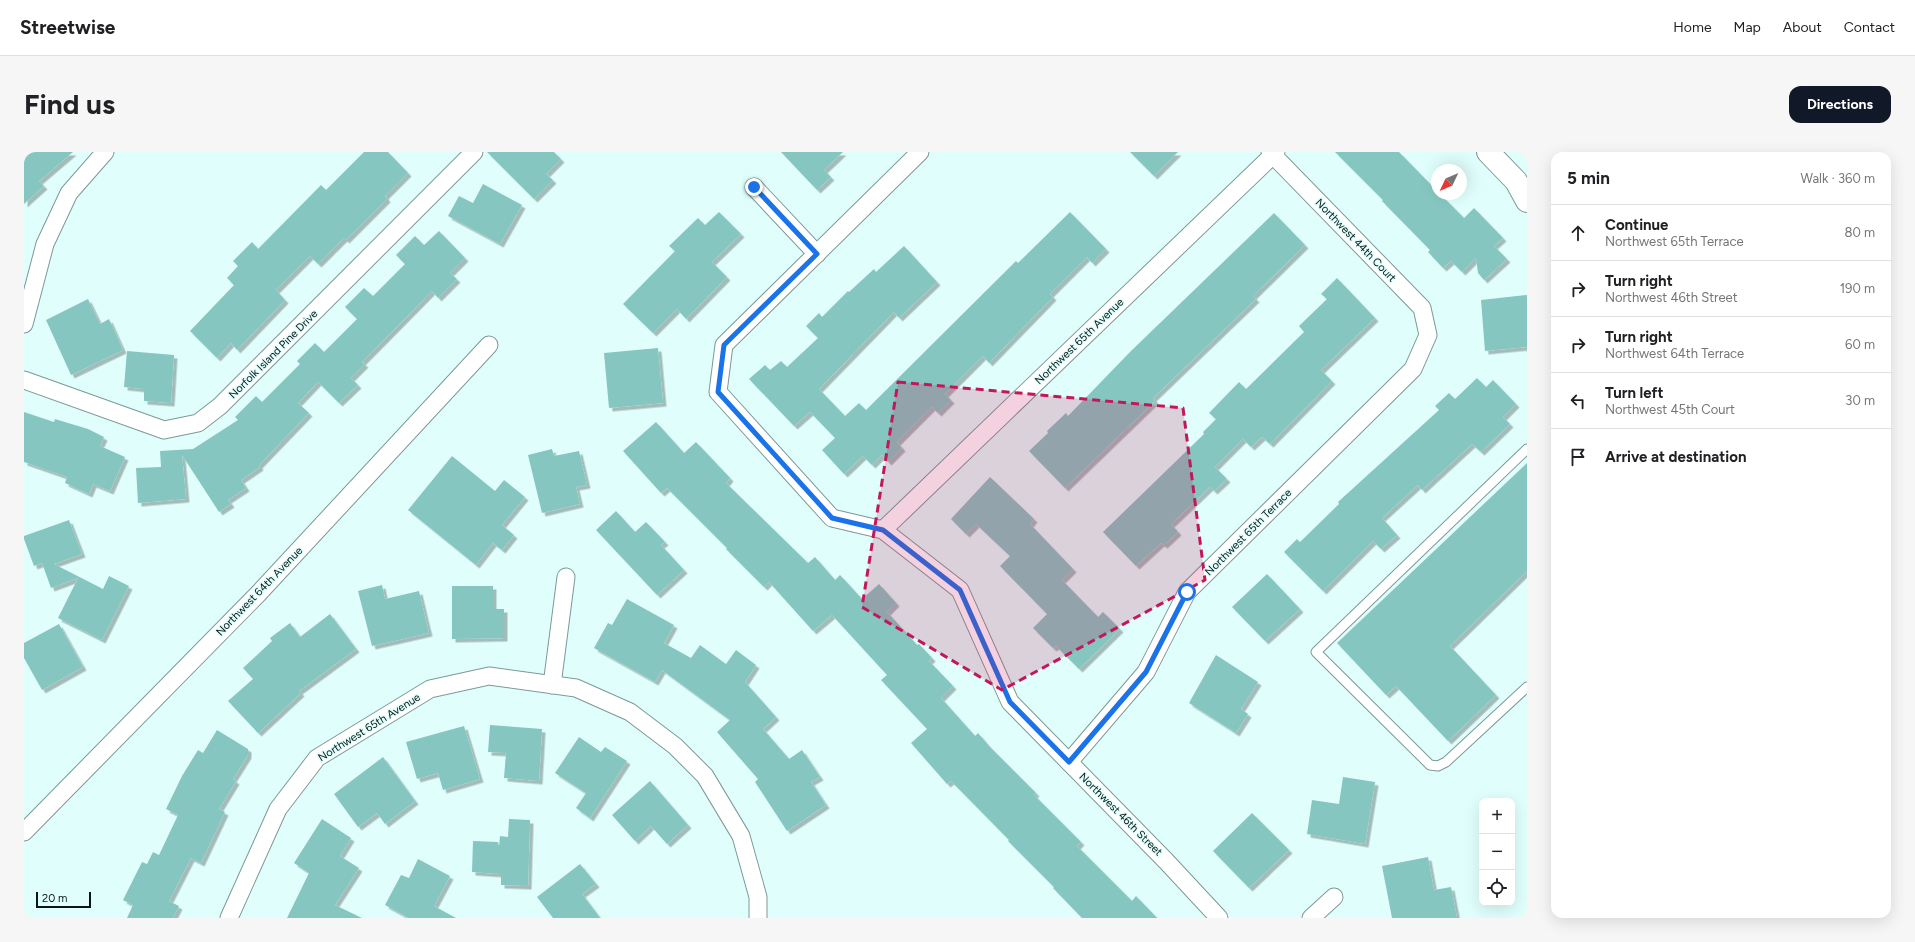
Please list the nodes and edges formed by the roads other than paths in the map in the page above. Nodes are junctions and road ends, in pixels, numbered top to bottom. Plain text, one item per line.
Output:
1 (105, 152) edge
2 (474, 152) edge
3 (920, 152) edge
4 (1488, 152) edge
5 (1273, 153) edge
6 (1521, 184) edge
7 (754, 187) dead end
8 (1527, 201) edge
9 (817, 254) junction
10 (24, 324) edge
11 (1428, 335) joint
12 (489, 345) dead end
13 (24, 380) edge
14 (1527, 449) edge
15 (883, 530) junction
16 (566, 577) dead end
17 (552, 685) junction
18 (1527, 687) edge
19 (1069, 762) junction
20 (24, 832) edge
21 (1334, 897) dead end
22 (229, 918) edge
23 (758, 918) edge
24 (1219, 918) edge
25 (1311, 918) edge

1 - 10 street
2 - 13 street, Norfolk Island Pine Drive
3 - 9 street
4 - 6 street
5 - 11 street, Northwest 44th Court
5 - 15 street, Northwest 65th Avenue
6 - 8 street
7 - 9 street
9 - 15 street, Northwest 46th Street
11 - 19 street, Northwest 65th Terrace
12 - 20 street, Northwest 64th Avenue
14 - 18 lane
15 - 19 street, Northwest 46th Street
16 - 17 street
17 - 22 street, Northwest 65th Avenue
17 - 23 street, Northwest 65th Avenue
19 - 24 street, Northwest 46th Street
21 - 25 street

